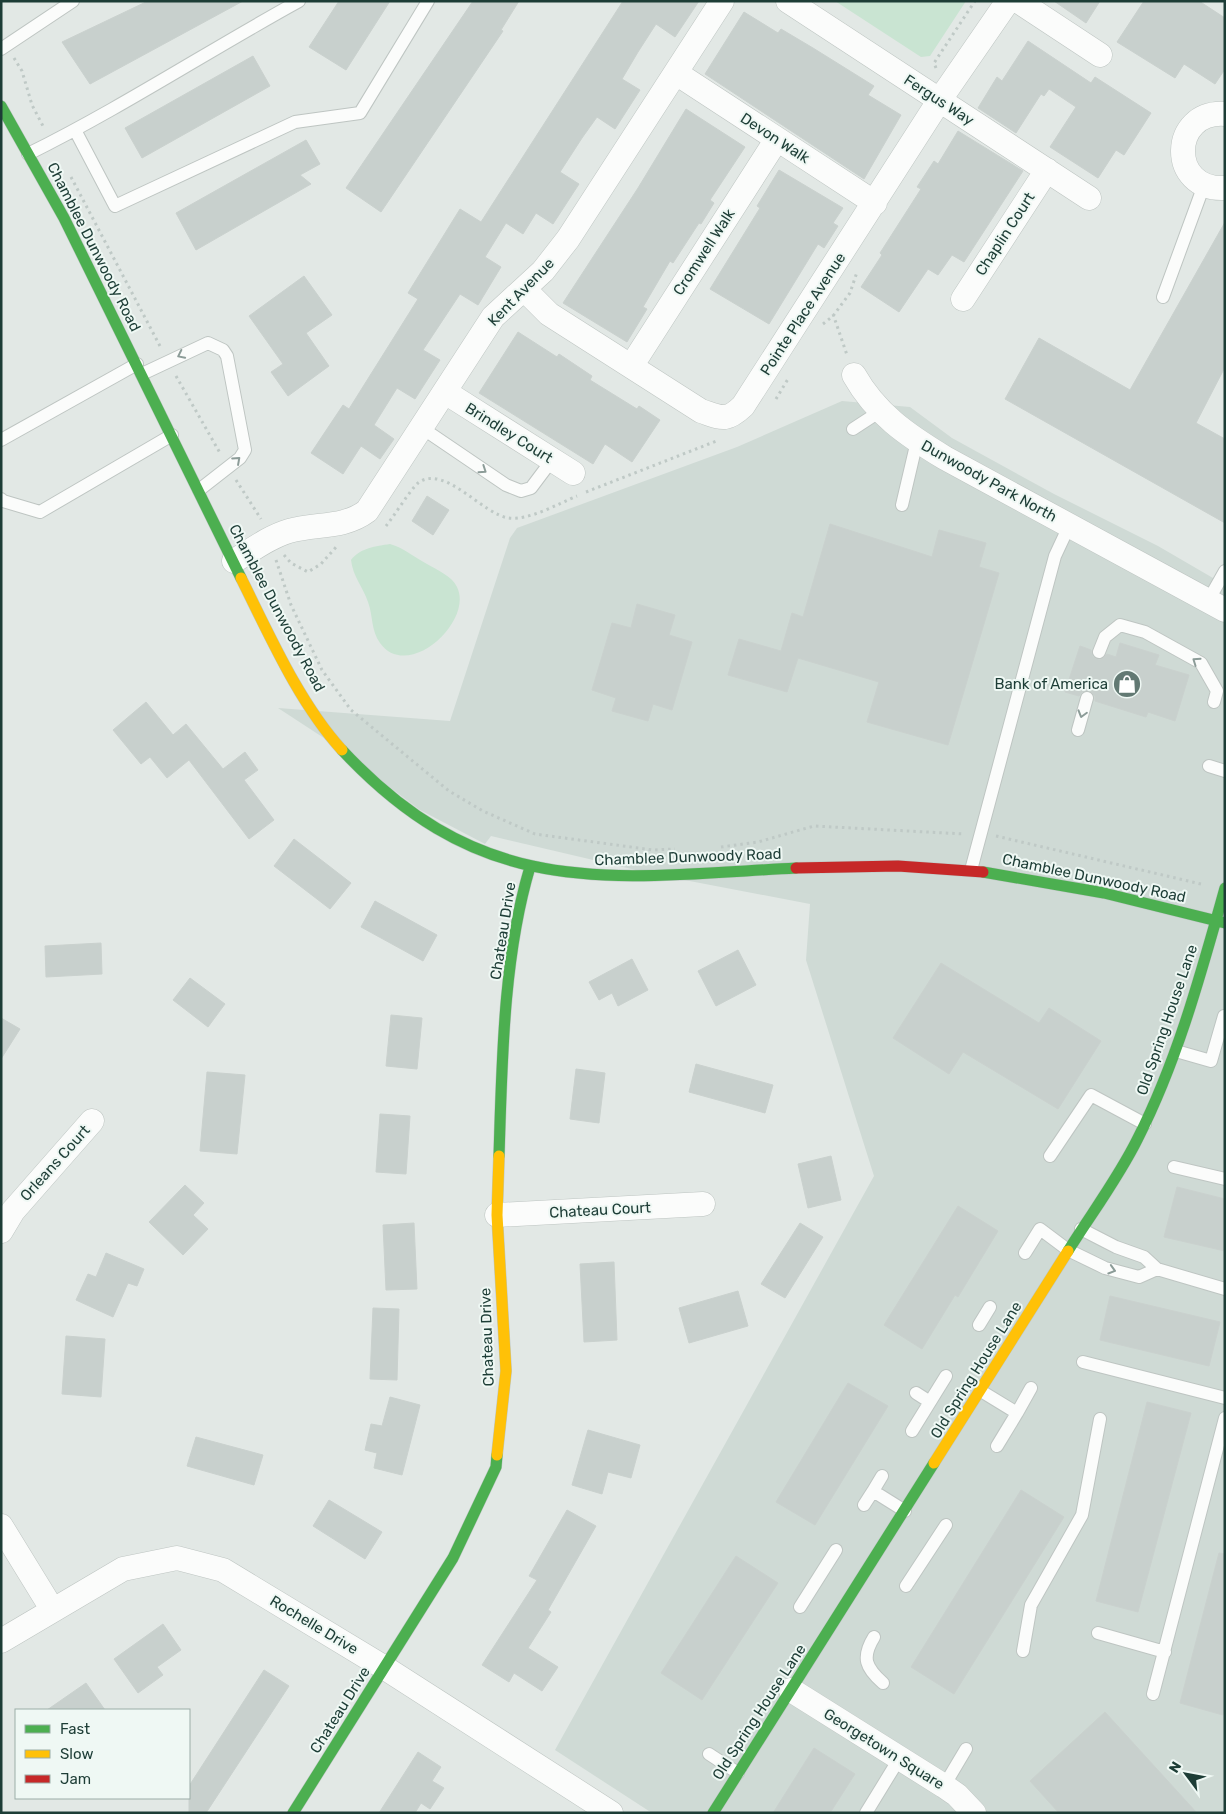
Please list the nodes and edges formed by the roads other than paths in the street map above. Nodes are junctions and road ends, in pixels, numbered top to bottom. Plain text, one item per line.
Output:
1 (73, 1) edge
2 (299, 1) edge
3 (428, 1) edge
4 (722, 1) edge
5 (788, 1) edge
6 (1008, 1) edge
7 (1018, 1) edge
8 (3, 47) edge
9 (1100, 55) dead end
10 (676, 73) junction
11 (939, 101) junction
12 (1, 106) edge
13 (1225, 114) edge
14 (75, 130) junction
15 (777, 139) junction
16 (28, 154) junction
17 (1047, 170) junction
18 (1214, 186) edge
19 (1090, 198) dead end
20 (876, 203) junction
21 (524, 289) junction
22 (1163, 297) dead end
23 (963, 299) dead end
24 (632, 365) junction
25 (140, 369) junction
26 (854, 375) road end
27 (446, 392) junction
28 (880, 412) junction
29 (422, 428) junction
30 (853, 429) dead end
31 (172, 435) junction
32 (1, 440) edge
33 (918, 441) junction
34 (552, 460) junction
35 (573, 473) dead end
36 (199, 490) junction
37 (1, 498) edge
38 (902, 505) dead end
39 (1069, 526) junction
40 (234, 561) junction
41 (1225, 572) edge
42 (1216, 605) edge
43 (1099, 652) dead end
44 (1087, 698) dead end
45 (1214, 702) dead end
46 (1078, 730) dead end
47 (1209, 766) dead end
48 (1225, 771) edge
49 (530, 867) junction
50 (971, 870) junction
51 (1225, 888) edge
52 (1220, 921) edge
53 (1224, 1016) edge
54 (1176, 1051) junction
55 (92, 1121) dead end
56 (1146, 1124) junction
57 (1050, 1156) dead end
58 (1174, 1167) dead end
59 (1225, 1179) edge
60 (703, 1204) dead end
61 (497, 1216) junction
62 (1081, 1230) junction
63 (1, 1231) edge
64 (1068, 1250) junction
65 (1025, 1253) dead end
66 (1157, 1270) junction
67 (1225, 1289) edge
68 (990, 1307) dead end
69 (979, 1325) dead end
70 (1083, 1362) dead end
71 (946, 1376) dead end
72 (1031, 1388) dead end
73 (981, 1391) junction
74 (916, 1393) dead end
75 (1225, 1398) edge
76 (930, 1402) junction
77 (1017, 1413) junction
78 (1225, 1418) edge
79 (1100, 1419) dead end
80 (912, 1430) dead end
81 (997, 1446) dead end
82 (882, 1476) dead end
83 (873, 1491) junction
84 (864, 1505) dead end
85 (905, 1510) junction
86 (946, 1525) dead end
87 (1, 1526) edge
88 (836, 1550) dead end
89 (906, 1586) dead end
90 (800, 1607) dead end
91 (52, 1609) junction
92 (1098, 1633) dead end
93 (874, 1637) dead end
94 (1, 1641) edge
95 (1023, 1651) dead end
96 (1165, 1652) junction
97 (385, 1668) junction
98 (883, 1683) dead end
99 (791, 1690) junction
100 (1152, 1694) dead end
101 (966, 1749) dead end
102 (709, 1754) dead end
103 (900, 1759) junction
104 (738, 1773) junction
105 (944, 1786) junction
106 (293, 1813) edge
107 (611, 1813) edge
108 (713, 1813) edge
109 (866, 1813) edge
110 (974, 1813) edge

1 - 8 lane
2 - 14 lane
3 - 14 lane
4 - 10 street, Kent Avenue
5 - 11 street, Fergus Way
6 - 11 street, Pointe Place Avenue
7 - 9 street
10 - 15 street, Devon Walk
10 - 21 street, Kent Avenue
11 - 17 street, Fergus Way
11 - 20 street, Pointe Place Avenue
12 - 16 street, Chamblee Dunwoody Road
13 - 18 street
14 - 16 lane
15 - 20 street, Devon Walk
15 - 24 street, Cromwell Walk
16 - 25 street, Chamblee Dunwoody Road
17 - 19 street, Fergus Way
17 - 23 street, Chaplin Court
18 - 22 lane
20 - 24 street, Pointe Place Avenue
21 - 24 street, Pointe Place Avenue
21 - 27 street, Kent Avenue
25 - 31 street, Chamblee Dunwoody Road
25 - 32 lane
36 -> 25 lane
26 - 28 street, Dunwoody Park North
27 - 29 street, Kent Avenue
27 - 34 street, Brindley Court
28 - 30 lane
28 - 33 street, Dunwoody Park North
29 -> 34 lane
29 - 40 street, Kent Avenue
31 - 36 street, Chamblee Dunwoody Road
31 - 37 lane
33 - 38 lane
33 - 39 street, Dunwoody Park North
34 - 35 street, Brindley Court
36 - 40 street, Chamblee Dunwoody Road
39 - 42 street, Dunwoody Park North
39 - 50 lane
40 - 49 street, Chamblee Dunwoody Road
41 - 42 lane
45 -> 43 lane
44 -> 46 lane
47 - 48 lane
49 - 50 street, Chamblee Dunwoody Road
49 - 61 street, Chateau Drive
50 - 52 street, Chamblee Dunwoody Road
51 - 52 street, Old Spring House Lane
52 - 54 street, Old Spring House Lane
53 - 54 lane
54 - 56 street, Old Spring House Lane
55 - 63 street, Orleans Court
56 - 57 lane
56 - 62 street, Old Spring House Lane
58 - 59 lane
60 - 61 street, Chateau Court
61 - 97 street, Chateau Drive
62 - 64 street, Old Spring House Lane
62 - 66 lane
64 - 65 lane
64 -> 66 lane
64 - 73 street, Old Spring House Lane
66 - 67 lane
68 - 69 lane
70 - 75 lane
71 - 76 lane
72 - 77 lane
73 - 77 lane
73 - 85 street, Old Spring House Lane
74 - 76 lane
76 - 80 lane
77 - 81 lane
78 - 96 lane
79 - 95 lane
82 - 83 lane
83 - 84 lane
83 - 85 lane
85 - 99 street, Old Spring House Lane
86 - 89 lane
87 - 91 street
88 - 90 lane
91 - 94 street, Rochelle Drive
91 - 97 street, Rochelle Drive
92 - 96 lane
93 - 98 lane
96 - 100 lane
97 - 106 street, Chateau Drive
97 - 107 street, Rochelle Drive
99 - 103 street, Georgetown Square
99 - 104 street, Old Spring House Lane
101 - 105 lane
102 - 104 lane
103 - 105 street, Georgetown Square
103 - 109 lane
104 - 108 street, Old Spring House Lane
105 - 110 street, Georgetown Square

